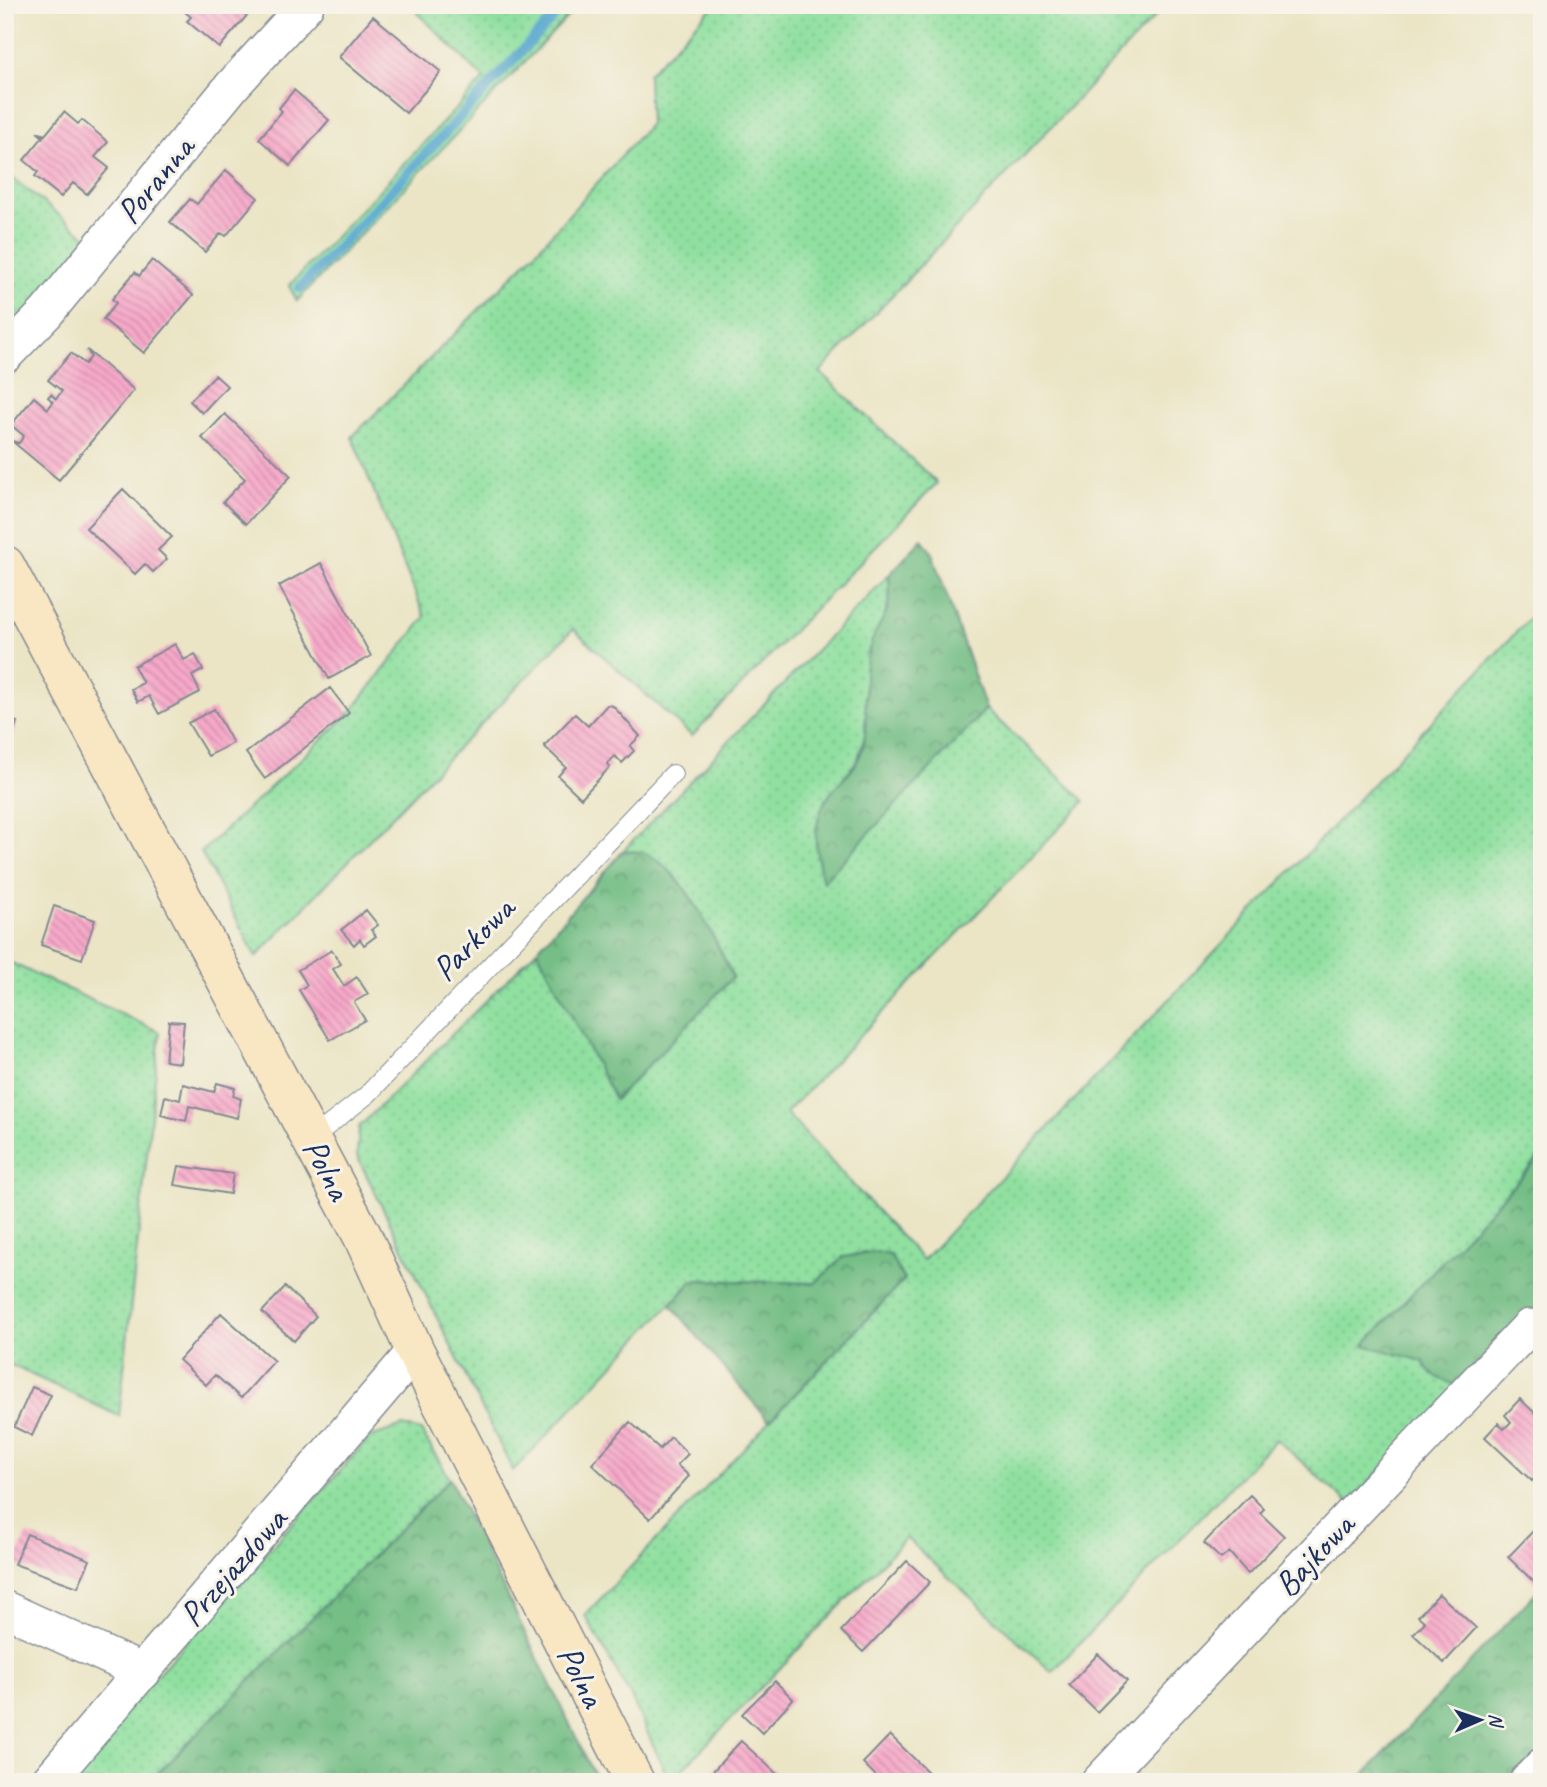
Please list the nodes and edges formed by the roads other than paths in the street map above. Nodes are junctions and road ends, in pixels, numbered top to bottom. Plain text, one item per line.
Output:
1 (306, 5) edge
2 (5, 355) edge
3 (5, 565) edge
4 (673, 774) dead end
5 (311, 1139) junction
6 (1529, 1327) dead end
7 (415, 1351) junction
8 (5, 1608) edge
9 (143, 1672) junction
10 (1542, 1766) edge
11 (48, 1782) edge
12 (635, 1782) edge
13 (1099, 1782) edge
14 (1527, 1782) edge

1 - 2 street, Poranna
3 - 5 street, Polna
4 - 5 lane, Parkowa
5 - 7 street, Polna
6 - 13 street, Bajkowa
7 - 9 street, Przejazdowa
7 - 12 street, Polna
8 - 9 street
9 - 11 street, Przejazdowa
10 - 14 street

